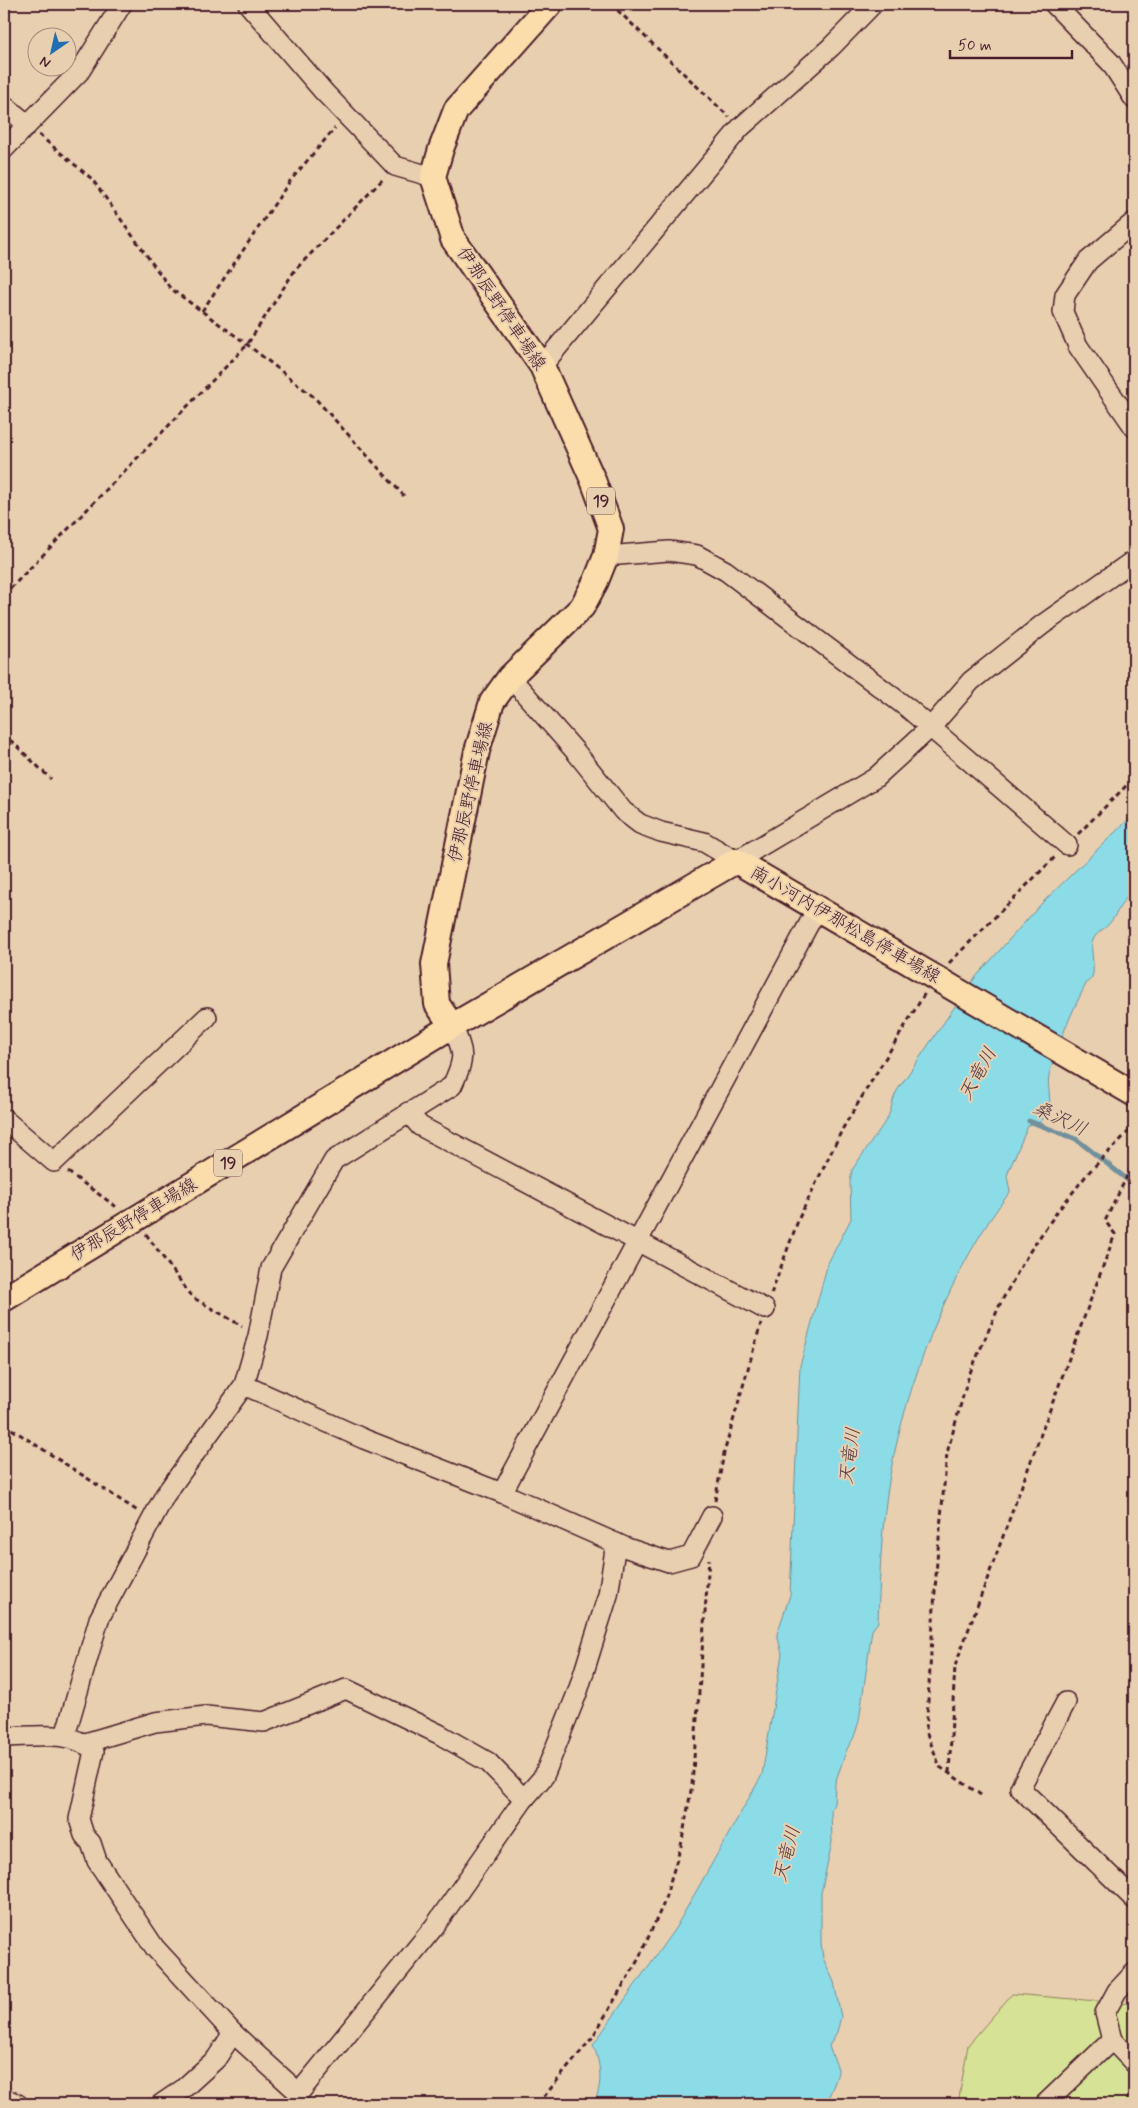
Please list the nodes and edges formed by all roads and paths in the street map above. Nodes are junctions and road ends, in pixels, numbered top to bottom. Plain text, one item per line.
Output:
1 (122, 4) edge
2 (248, 4) edge
3 (550, 4) edge
4 (611, 4) edge
5 (873, 4) edge
6 (1054, 4) edge
7 (1134, 99) edge
8 (4, 106) edge
9 (346, 115) junction
10 (27, 124) junction
11 (740, 128) junction
12 (4, 149) edge
13 (395, 166) junction
14 (433, 177) junction
15 (1134, 222) edge
16 (202, 311) junction
17 (542, 366) junction
18 (1134, 427) edge
19 (404, 496) dead end
20 (606, 556) junction
21 (1134, 560) edge
22 (4, 594) edge
23 (510, 677) junction
24 (931, 727) junction
25 (4, 734) edge
26 (1134, 778) edge
27 (50, 779) dead end
28 (1067, 845) junction
29 (736, 861) junction
30 (818, 907) junction
31 (939, 980) junction
32 (208, 1017) dead end
33 (452, 1026) junction
34 (1134, 1094) edge
35 (408, 1112) junction
36 (4, 1119) edge
37 (1134, 1126) edge
38 (54, 1162) junction
39 (1134, 1162) edge
40 (135, 1220) junction
41 (638, 1240) junction
42 (4, 1299) edge
43 (765, 1309) junction
44 (258, 1336) junction
45 (244, 1385) junction
46 (4, 1424) edge
47 (502, 1493) junction
48 (712, 1516) joint
49 (152, 1520) junction
50 (616, 1543) junction
51 (709, 1554) dead end
52 (1066, 1702) dead end
53 (4, 1736) edge
54 (65, 1736) junction
55 (85, 1743) junction
56 (949, 1773) junction
57 (981, 1795) dead end
58 (524, 1799) junction
59 (1134, 1899) edge
60 (1134, 1973) edge
61 (233, 2033) junction
62 (1112, 2040) junction
63 (1134, 2063) edge
64 (4, 2098) edge
65 (18, 2104) edge
66 (161, 2104) edge
67 (538, 2104) edge
68 (1046, 2104) edge

1 - 10 street
2 - 9 street
3 - 14 main road
4 - 11 path
5 - 11 street
6 - 7 street
8 - 10 street
9 - 13 street
9 - 16 path
10 - 12 street
10 - 16 path
11 - 17 street
13 - 14 street
13 - 22 path
14 - 17 main road, 伊那辰野停車場線 / 19
15 - 18 street
16 - 19 path
17 - 20 main road, 伊那辰野停車場線 / 19
20 - 23 main road, 伊那辰野停車場線 / 19
20 - 24 street
21 - 24 street
23 - 29 street
23 - 33 main road, 伊那辰野停車場線 / 19
24 - 28 street
24 - 29 street
25 - 27 path
26 - 28 path
28 - 31 path
29 - 30 main road, 南小河内伊那松島停車場線
29 - 33 main road, 南小河内伊那松島停車場線
30 - 31 main road, 南小河内伊那松島停車場線
30 - 41 street
31 - 34 main road, 南小河内伊那松島停車場線
31 - 43 path
32 - 38 street
33 - 35 street
33 - 40 main road, 伊那辰野停車場線 / 19
35 - 41 street
35 - 44 street
36 - 38 street
37 - 56 path
38 - 40 path
39 - 56 path
40 - 42 main road, 伊那辰野停車場線 / 19
40 - 44 path
41 - 43 street
41 - 47 street
43 - 48 path
44 - 45 street
45 - 47 street
45 - 49 street
46 - 49 path
47 - 50 street
48 - 50 street
49 - 54 street
50 - 58 street
51 - 67 path
52 - 59 street
53 - 54 street
54 - 55 street
55 - 58 street
55 - 61 street
56 - 57 path
58 - 61 street
60 - 62 street
61 - 66 street
62 - 63 street
62 - 68 street
64 - 65 street

